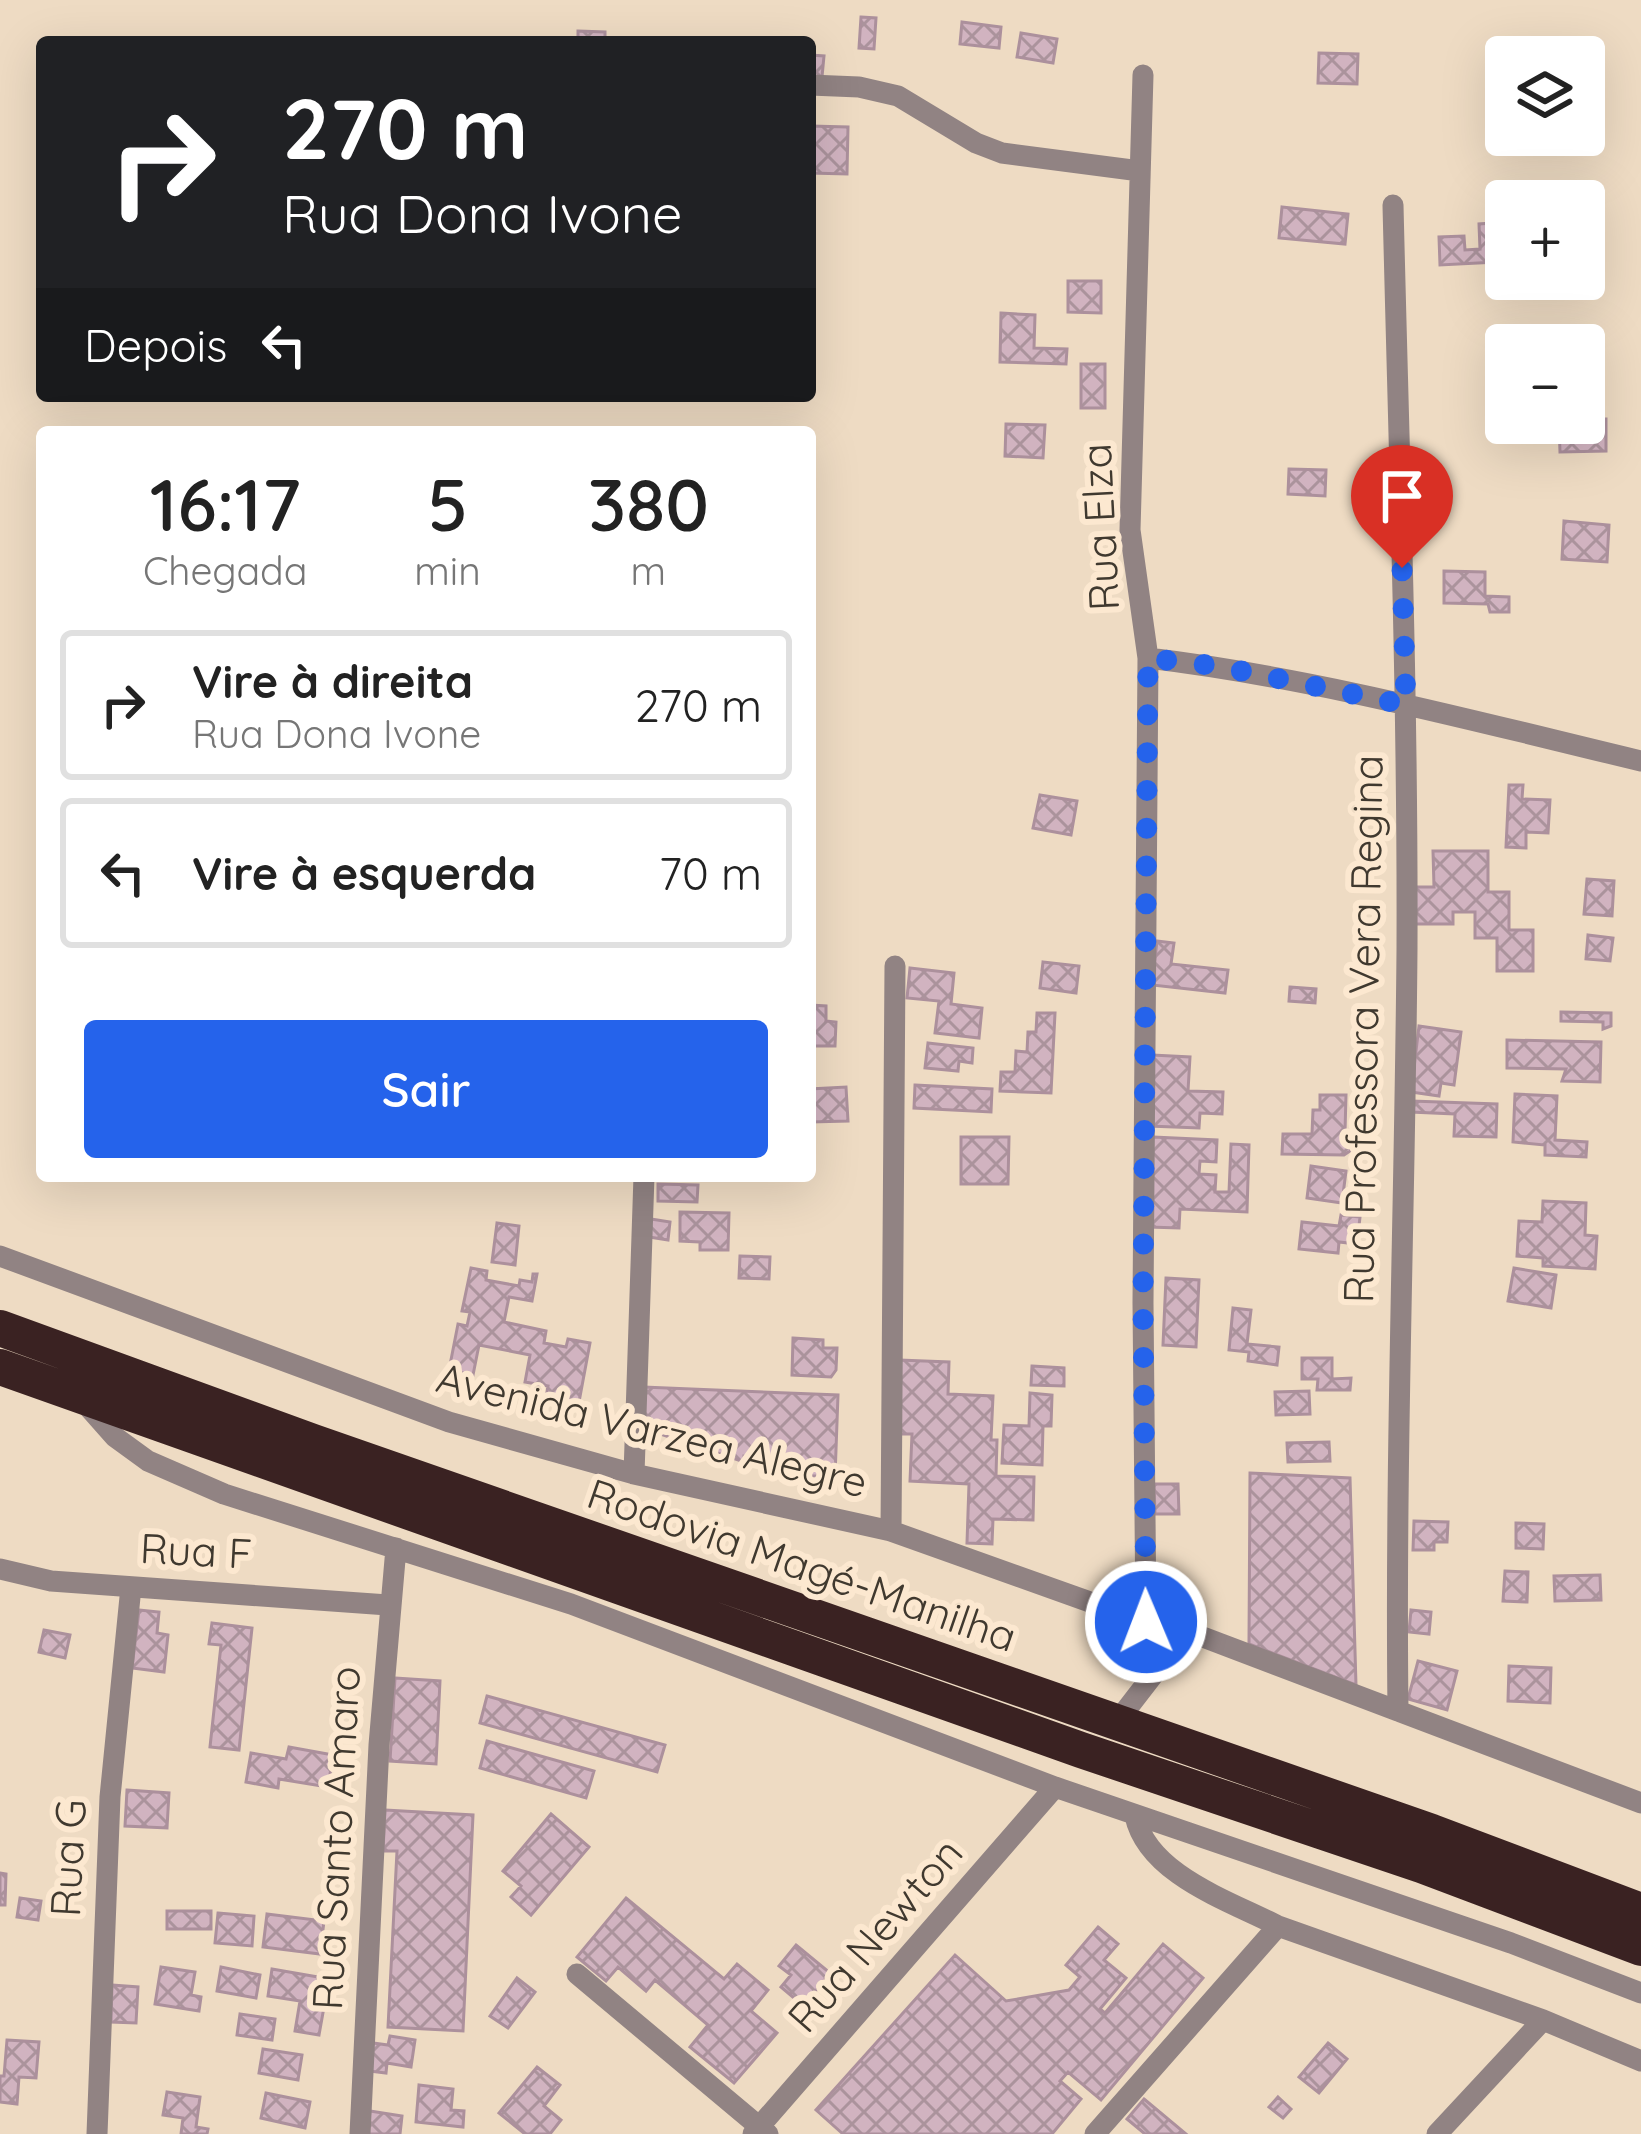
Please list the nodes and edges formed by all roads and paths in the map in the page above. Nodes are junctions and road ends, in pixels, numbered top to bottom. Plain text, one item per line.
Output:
1 (1143, 75) dead end
2 (816, 85) edge
3 (1140, 171) junction
4 (1393, 205) dead end
5 (1148, 658) junction
6 (1406, 705) junction
7 (1641, 761) edge
8 (895, 966) dead end
9 (644, 1182) edge
10 (0, 1256) edge
11 (0, 1328) edge
12 (0, 1367) edge
13 (81, 1399) junction
14 (634, 1474) junction
15 (891, 1531) junction
16 (396, 1548) junction
17 (0, 1569) edge
18 (130, 1587) junction
19 (388, 1605) junction
20 (1146, 1622) junction
21 (1186, 1631) junction
22 (1398, 1711) junction
23 (1116, 1723) junction
24 (1055, 1787) junction
25 (1641, 1803) edge
26 (1136, 1816) junction
27 (1641, 1911) edge
28 (1278, 1926) junction
29 (1641, 1948) edge
30 (577, 1974) dead end
31 (1641, 1993) edge
32 (1543, 2020) junction
33 (1641, 2061) edge
34 (761, 2132) edge
35 (97, 2134) edge
36 (360, 2134) edge
37 (1095, 2134) edge
38 (1436, 2134) edge

1 - 3 street, Rua Elza
2 - 3 street
3 - 5 street, Rua Elza
4 - 6 street, Rua Professora Vera Regina
5 - 6 street
5 - 20 street, Rua Elza
6 - 7 street
6 - 22 street, Rua Professora Vera Regina
8 - 15 street, Avenida Varzea Alegre
9 - 14 street
10 - 14 street, Avenida Varzea Alegre
11 - 23 highway, Rodovia Magé-Manilha
12 - 13 highway, Rodovia Magé-Manilha
13 - 16 street
13 - 29 highway, Rodovia Magé-Manilha
14 - 15 street, Avenida Varzea Alegre
15 - 20 street
16 - 19 street, Rua Santo Amaro
16 - 24 street
17 - 18 street, Rua F
18 - 19 street, Rua F
18 - 35 street, Rua G
19 - 36 street, Rua Santo Amaro
20 - 21 street
21 - 22 street
21 - 23 street
22 - 25 street
23 - 27 highway, Rodovia Magé-Manilha
24 - 26 street
24 - 34 street, Rua Newton
26 - 28 street
26 - 31 street
28 - 32 street
28 - 37 street
30 - 34 street
32 - 33 street
32 - 38 street

